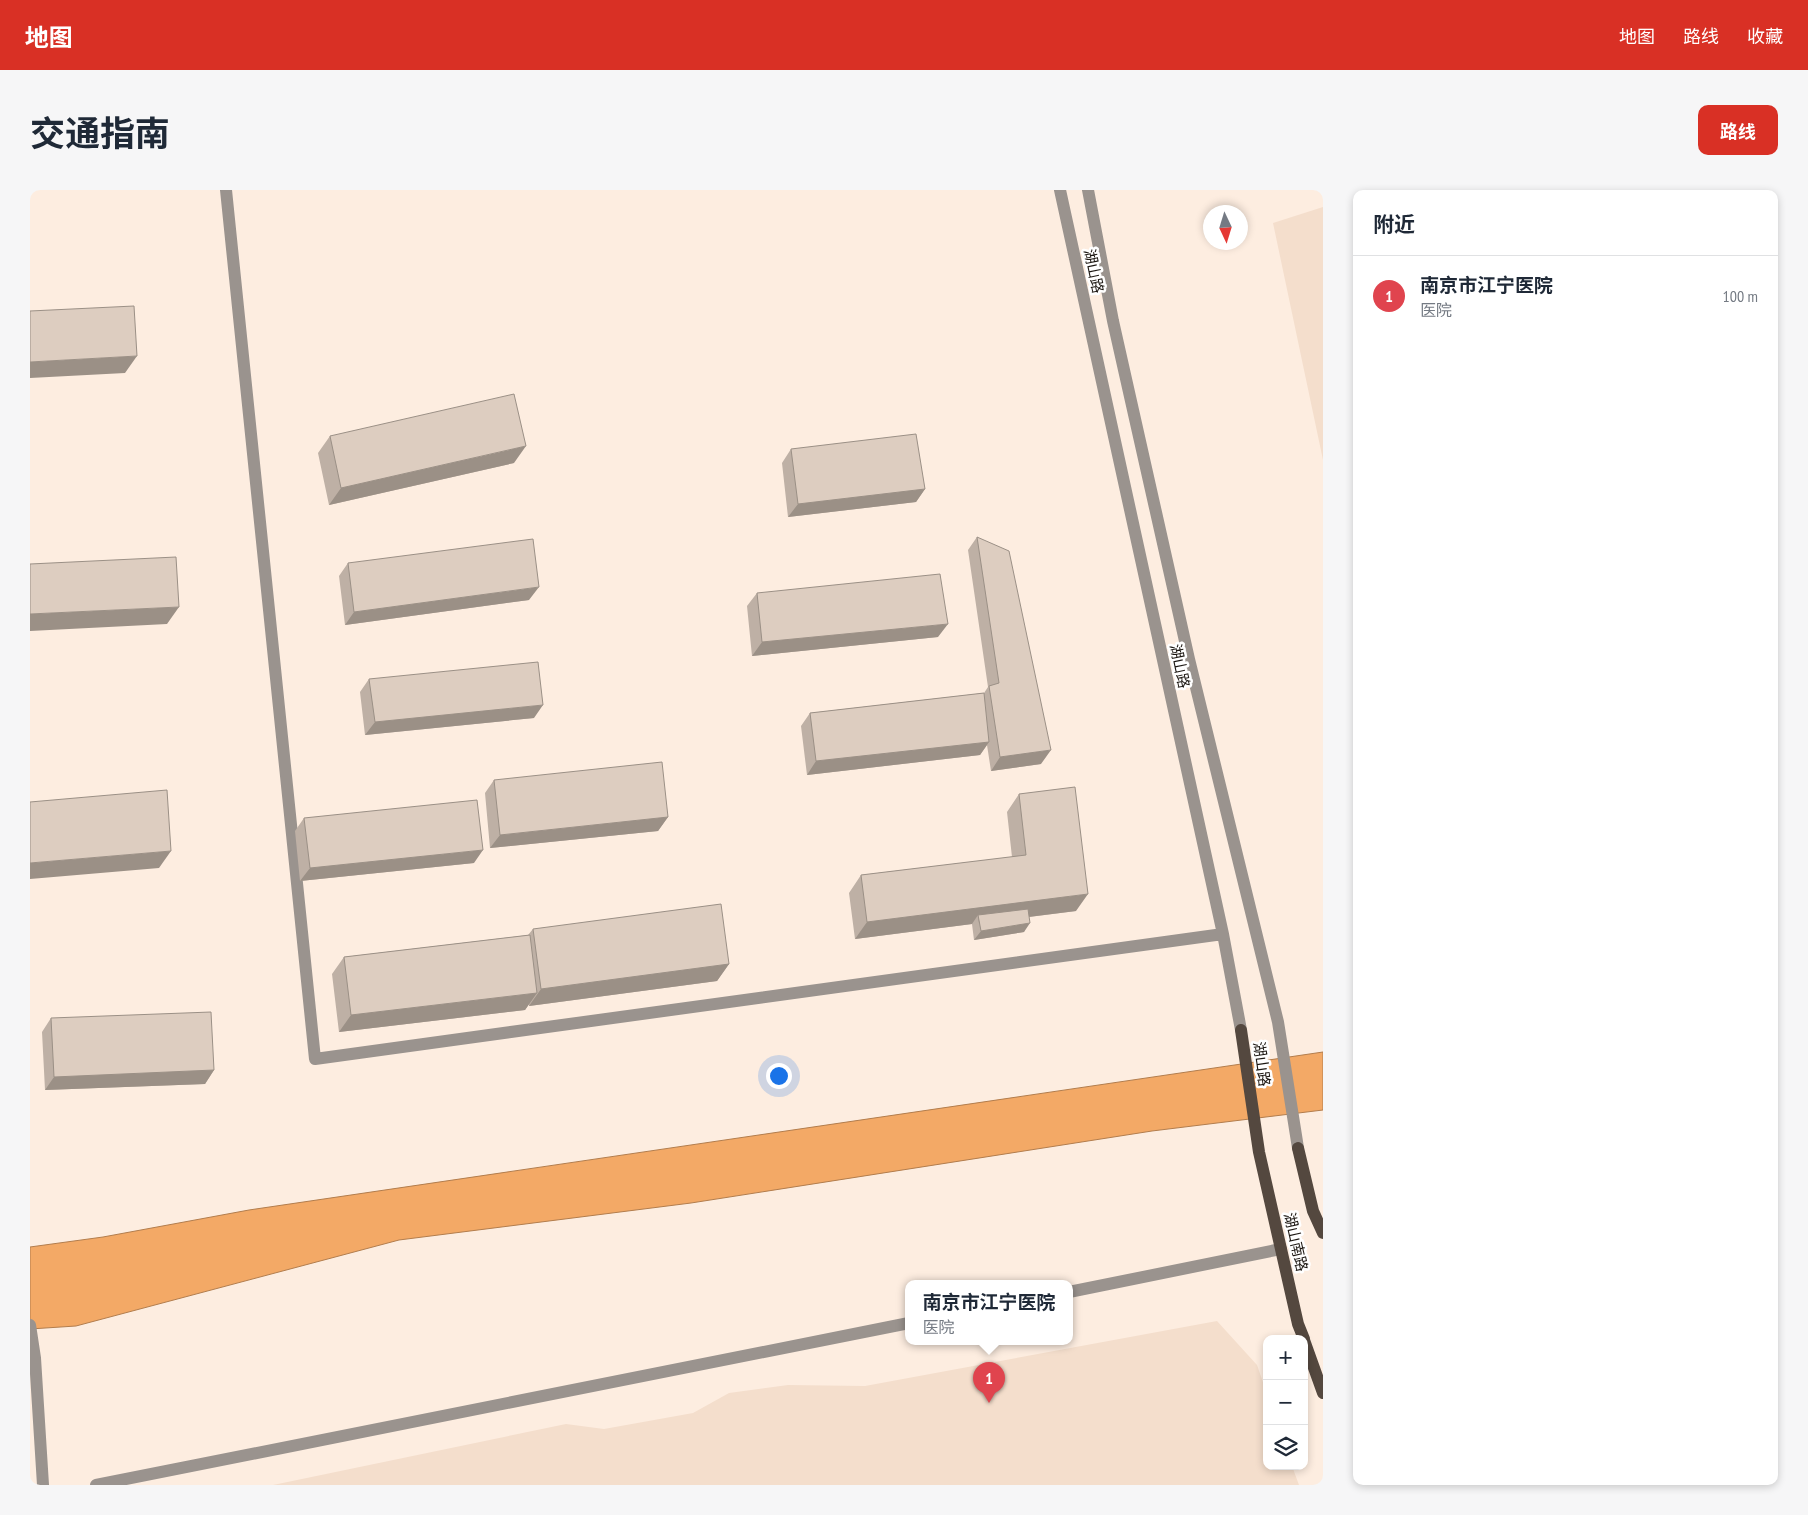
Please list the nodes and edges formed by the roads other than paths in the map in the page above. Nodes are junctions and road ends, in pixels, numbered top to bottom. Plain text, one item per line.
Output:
1 (226, 190) edge
2 (1060, 190) edge
3 (1088, 190) edge
4 (1223, 934) junction
5 (1241, 1030) joint
6 (1298, 1148) joint
7 (1259, 1152) joint
8 (1323, 1233) edge
9 (1281, 1249) junction
10 (1073, 1291) edge
11 (905, 1324) edge
12 (30, 1325) edge
13 (1302, 1335) edge
14 (1308, 1351) edge
15 (1323, 1393) edge
16 (42, 1485) edge
17 (96, 1485) edge

1 - 4 street
2 - 4 street, 湖山路
3 - 6 street, 湖山路
4 - 5 street, 湖山路
5 - 7 main road, 湖山路
6 - 8 main road, 湖山南路
7 - 9 main road, 湖山南路
9 - 10 street
9 - 13 main road, 湖山南路
11 - 17 street
12 - 16 street
14 - 15 main road, 湖山南路

